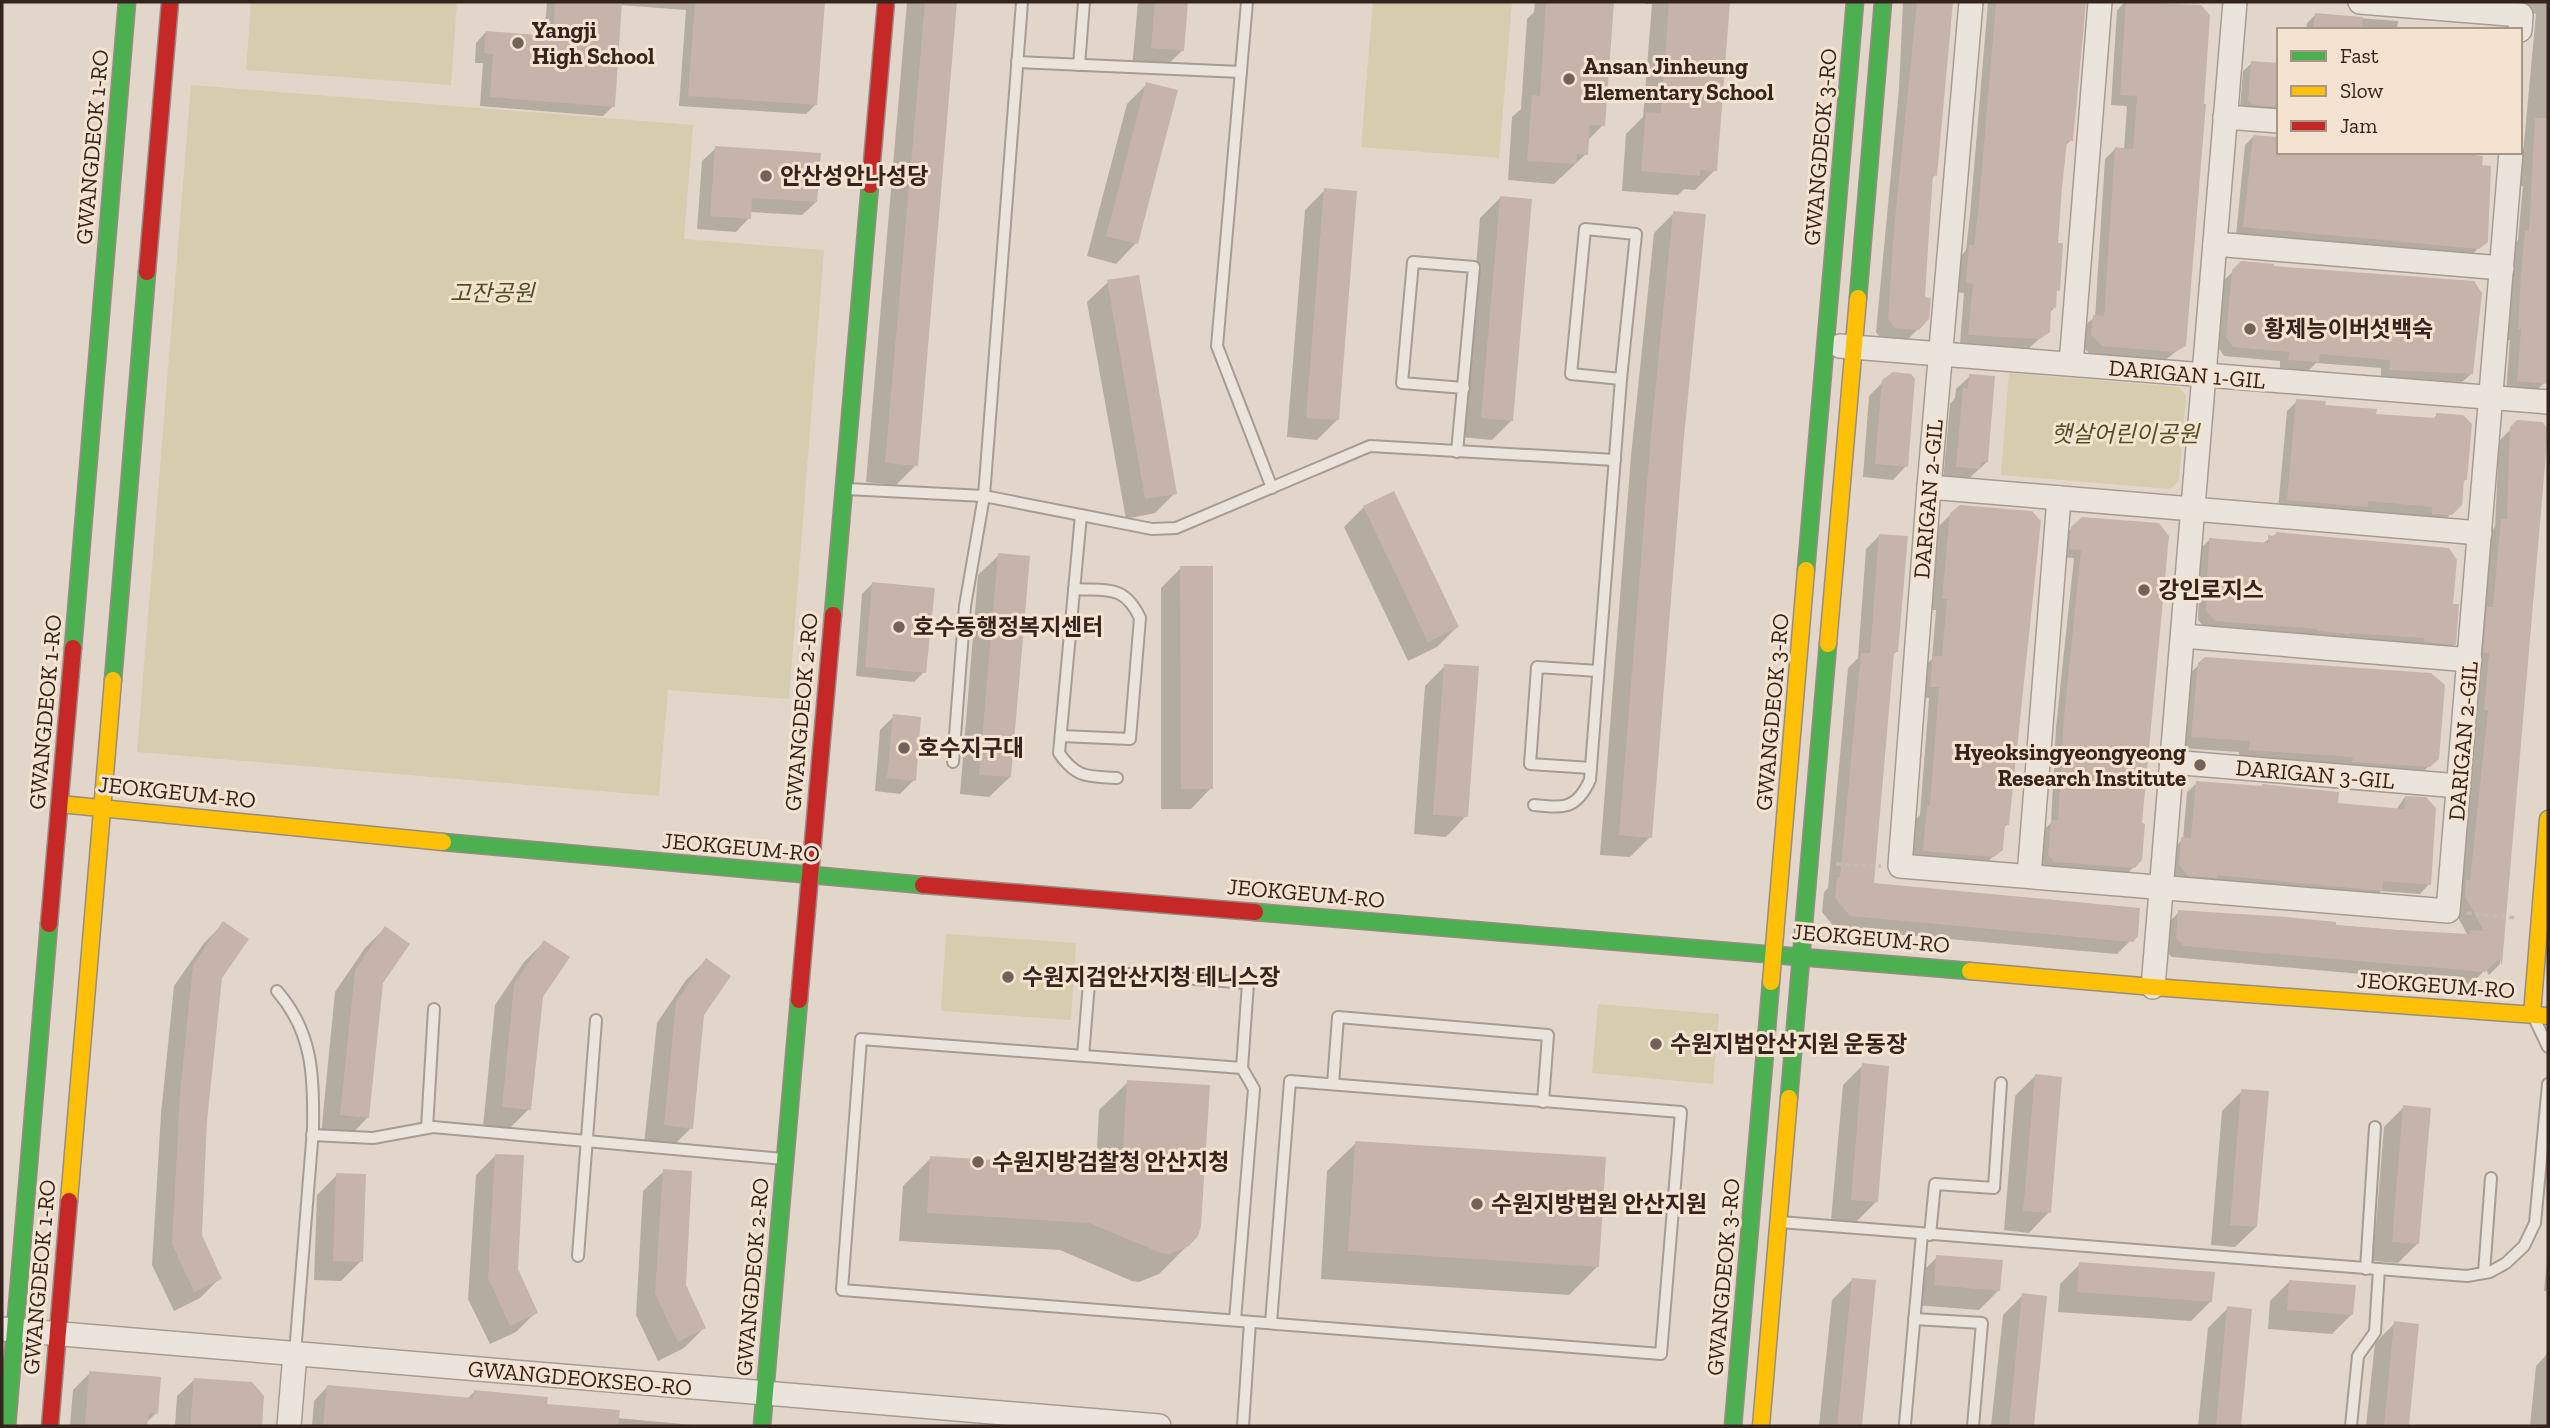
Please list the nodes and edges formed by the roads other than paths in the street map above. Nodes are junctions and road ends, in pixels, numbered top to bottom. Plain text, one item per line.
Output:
1 (127, 2) edge
2 (170, 2) edge
3 (886, 2) edge
4 (1021, 2) edge
5 (1084, 2) edge
6 (1247, 2) edge
7 (1856, 2) edge
8 (1883, 2) edge
9 (1970, 2) edge
10 (2100, 2) edge
11 (2235, 2) edge
12 (2360, 2) edge
13 (2520, 28) edge
14 (1017, 62) junction
15 (1080, 65) junction
16 (1241, 72) junction
17 (2225, 117) junction
18 (2277, 121) edge
19 (2511, 154) edge
20 (2215, 244) junction
21 (2502, 268) junction
22 (1826, 345) junction
23 (1853, 347) junction
24 (1941, 354) junction
25 (2071, 365) junction
26 (2204, 375) junction
27 (1621, 379) junction
28 (1464, 388) junction
29 (2491, 398) junction
30 (2548, 402) edge
31 (1457, 452) junction
32 (1615, 460) junction
33 (1272, 488) junction
34 (1929, 488) junction
35 (844, 489) junction
36 (984, 496) junction
37 (2059, 498) junction
38 (2193, 508) junction
39 (1081, 515) junction
40 (2480, 533) junction
41 (1074, 589) junction
42 (2183, 636) junction
43 (2470, 660) junction
44 (1598, 671) junction
45 (1060, 736) junction
46 (953, 762) dead end
47 (2171, 762) junction
48 (1591, 768) junction
49 (1118, 778) dead end
50 (2459, 786) junction
51 (60, 804) junction
52 (1534, 805) dead end
53 (100, 806) junction
54 (2548, 819) edge
55 (809, 876) junction
56 (2029, 876) junction
57 (2160, 886) junction
58 (1774, 953) junction
59 (1802, 955) junction
60 (2153, 986) junction
61 (277, 991) dead end
62 (434, 1009) dead end
63 (2540, 1015) edge
64 (596, 1020) dead end
65 (2548, 1047) edge
66 (1083, 1056) junction
67 (1242, 1068) junction
68 (2001, 1083) dead end
69 (1333, 1084) junction
70 (2548, 1084) edge
71 (1543, 1102) junction
72 (2375, 1126) dead end
73 (427, 1128) junction
74 (312, 1135) junction
75 (587, 1140) junction
76 (785, 1160) junction
77 (2491, 1178) dead end
78 (1779, 1222) junction
79 (1926, 1235) junction
80 (578, 1256) dead end
81 (2366, 1269) junction
82 (2379, 1269) junction
83 (2484, 1273) junction
84 (1914, 1319) junction
85 (1235, 1320) junction
86 (1250, 1322) junction
87 (1271, 1323) junction
88 (8, 1329) edge
89 (58, 1334) junction
90 (295, 1353) junction
91 (765, 1393) junction
92 (1905, 1424) dead end
93 (7, 1426) edge
94 (50, 1426) edge
95 (289, 1426) edge
96 (762, 1426) edge
97 (1159, 1426) edge
98 (1243, 1426) edge
99 (1733, 1426) edge
100 (1761, 1426) edge
101 (1973, 1426) edge
102 (2351, 1426) edge

1 - 51 street, GWANGDEOK 1-RO
2 - 53 street, GWANGDEOK 1-RO
3 - 35 street, GWANGDEOK 2-RO
4 - 14 lane
5 - 15 lane
6 - 16 lane
7 - 22 street, GWANGDEOK 3-RO
8 - 23 street
9 - 24 street, DARIGAN 2-GIL
10 - 25 street
11 - 17 street
12 - 13 street
14 - 15 lane
14 - 36 lane
15 - 16 lane
16 - 33 lane
17 - 18 street
17 - 20 street
19 - 21 street, DARIGAN 2-GIL
20 - 21 street
20 - 26 street
21 - 29 street, DARIGAN 2-GIL
22 - 23 street, DARIGAN 1-GIL
22 - 58 street, GWANGDEOK 3-RO
23 - 24 street, DARIGAN 1-GIL
23 - 59 street
24 - 25 street, DARIGAN 1-GIL
24 - 34 street, DARIGAN 2-GIL
25 - 26 street, DARIGAN 1-GIL
26 - 29 street, DARIGAN 1-GIL
26 - 38 street
27 - 27 lane
27 - 32 lane
28 - 28 lane
28 - 31 lane
29 - 30 street, DARIGAN 1-GIL
29 - 40 street, DARIGAN 2-GIL
31 - 32 lane
31 - 33 lane
32 - 44 lane
33 - 39 lane
34 - 37 street
34 - 56 street, DARIGAN 2-GIL
35 - 36 lane
35 - 55 street, GWANGDEOK 2-RO
36 - 39 lane
36 - 46 lane
37 - 38 street
37 - 56 street
38 - 40 street
38 - 42 street
39 - 41 lane
40 - 43 street, DARIGAN 2-GIL
41 - 45 lane
41 - 45 lane
42 - 43 street
42 - 47 street
43 - 50 street, DARIGAN 2-GIL
44 - 48 lane
44 - 48 lane
45 - 49 lane
47 - 50 street, DARIGAN 3-GIL
47 - 57 street
48 - 52 lane
50 - 57 street, DARIGAN 2-GIL
51 - 53 street, JEOKGEUM-RO
51 - 88 street, GWANGDEOK 1-RO
53 - 55 street, JEOKGEUM-RO
53 - 89 street, GWANGDEOK 1-RO
54 - 63 street
55 - 58 street, JEOKGEUM-RO
55 - 76 street, GWANGDEOK 2-RO
56 - 57 street
57 - 60 street
58 - 59 street, JEOKGEUM-RO
58 - 99 street, GWANGDEOK 3-RO
59 - 60 street, JEOKGEUM-RO
59 - 78 street
60 - 63 street, JEOKGEUM-RO
61 - 74 lane
62 - 73 lane
63 - 65 lane
64 - 75 lane
66 - 67 lane
66 - 67 lane
66 - 85 lane
67 - 85 lane
68 - 79 lane
69 - 71 lane
69 - 71 lane
69 - 87 lane
70 - 83 lane
71 - 87 lane
72 - 81 lane
73 - 74 lane
73 - 75 lane
74 - 90 lane
75 - 76 lane
75 - 80 lane
76 - 91 street, GWANGDEOK 2-RO
77 - 83 lane
78 - 79 lane
78 - 100 street
79 - 81 lane
79 - 84 lane
81 - 82 lane
82 - 83 lane
82 - 102 lane
84 - 92 lane
84 - 101 lane
85 - 86 lane
86 - 87 lane
86 - 98 lane
88 - 89 street, GWANGDEOKSEO-RO
88 - 93 street, GWANGDEOK 1-RO
89 - 90 street, GWANGDEOKSEO-RO
89 - 94 street, GWANGDEOK 1-RO
90 - 91 street, GWANGDEOKSEO-RO
90 - 95 street
91 - 96 street, GWANGDEOK 2-RO
91 - 97 street, GWANGDEOKSEO-RO

